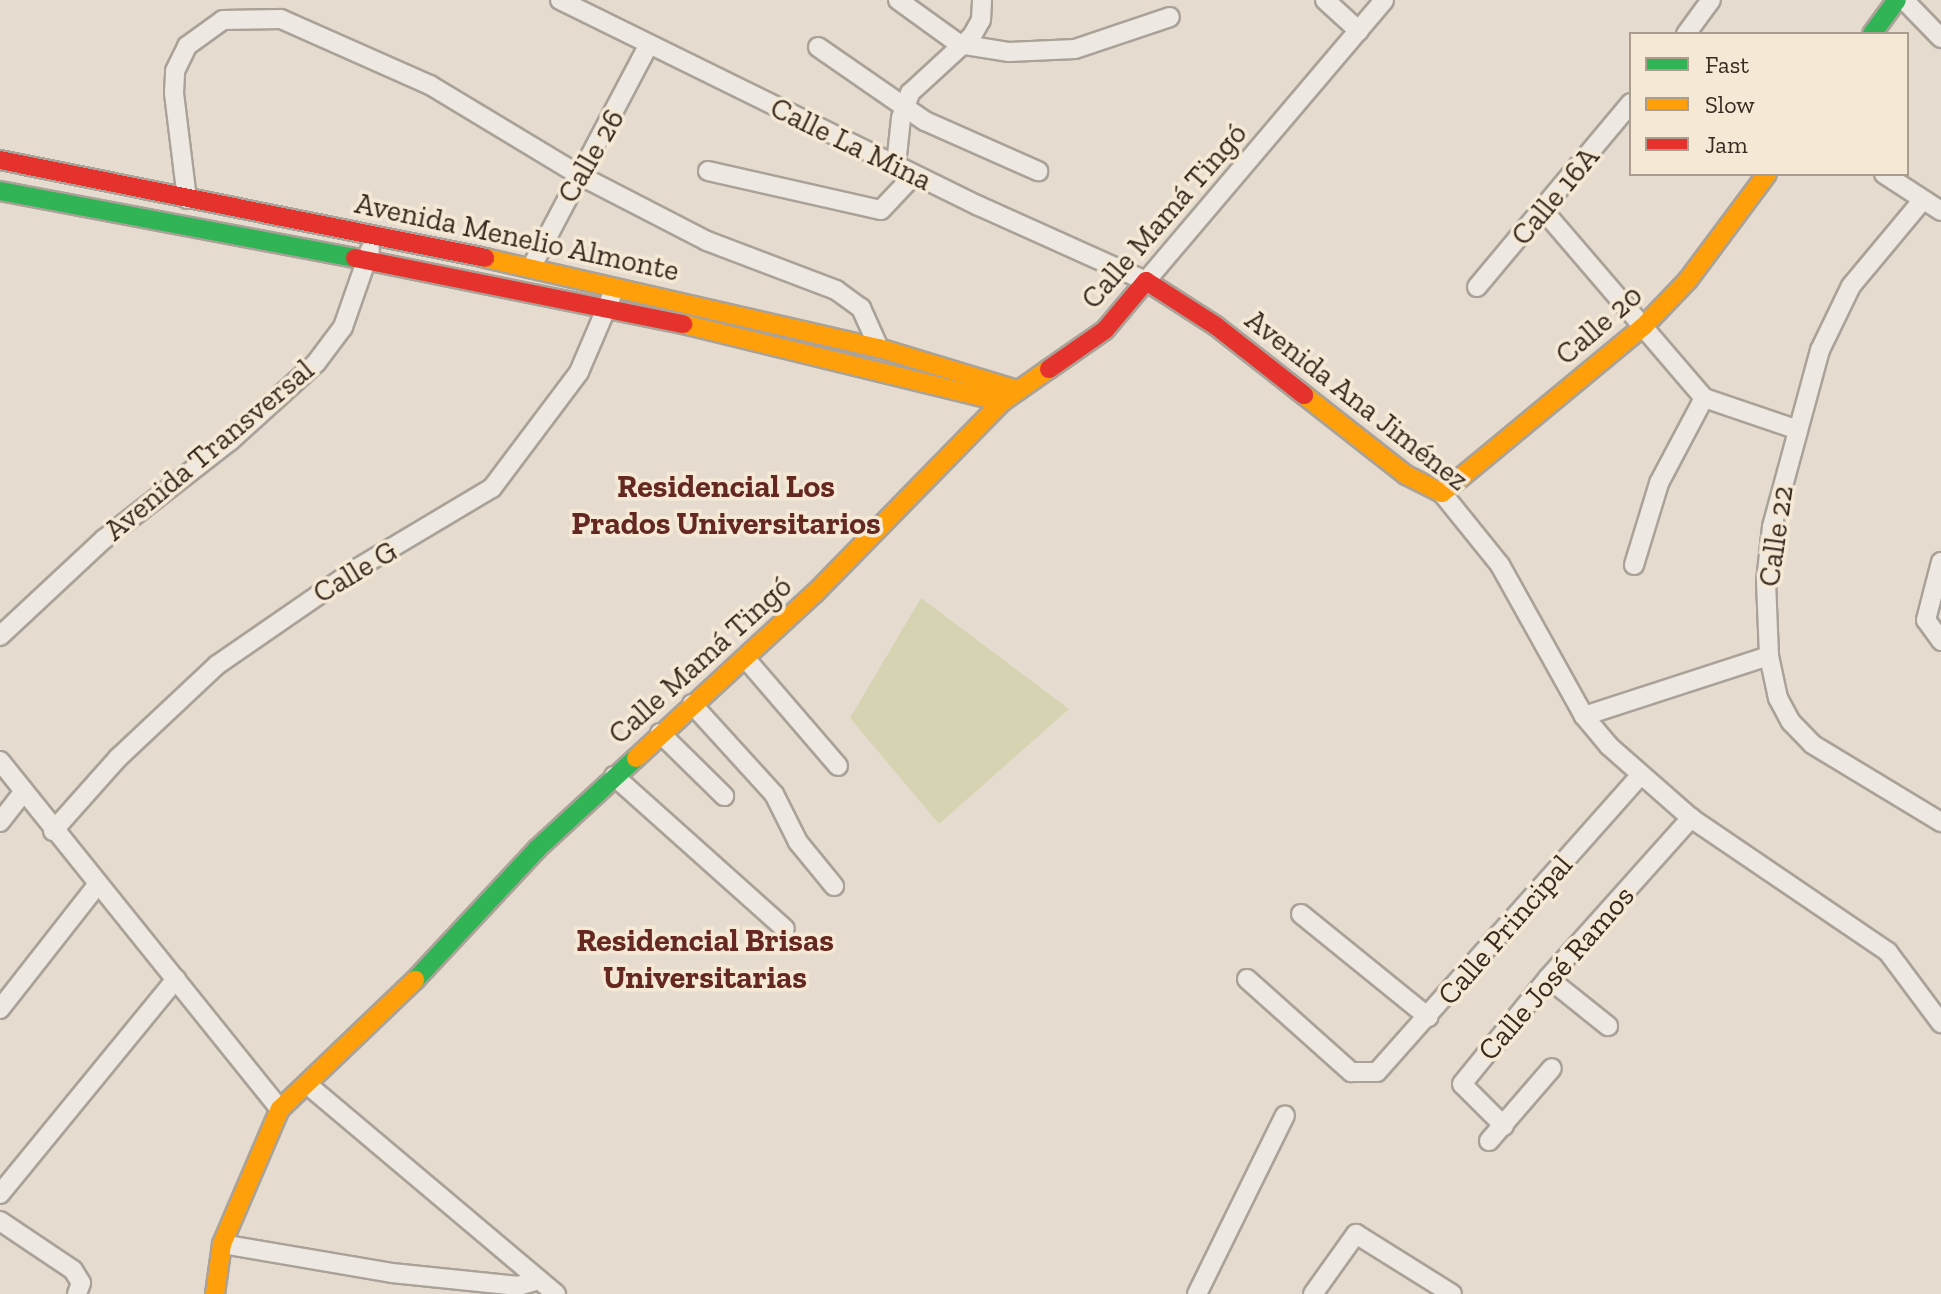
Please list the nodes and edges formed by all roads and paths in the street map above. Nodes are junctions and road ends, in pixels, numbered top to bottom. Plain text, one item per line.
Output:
1 (560, 0) edge
2 (602, 0) edge
3 (898, 0) edge
4 (982, 0) edge
5 (1325, 0) edge
6 (1384, 0) edge
7 (1711, 0) edge
8 (1897, 0) edge
9 (1904, 0) edge
10 (1170, 17) dead end
11 (598, 19) junction
12 (1359, 31) junction
13 (1690, 32) edge
14 (1873, 32) edge
15 (1941, 38) edge
16 (959, 44) junction
17 (648, 46) junction
18 (818, 47) dead end
19 (1629, 105) edge
20 (904, 108) junction
21 (0, 160) edge
22 (896, 165) junction
23 (708, 171) dead end
24 (1038, 171) dead end
25 (579, 175) junction
26 (914, 175) junction
27 (1766, 176) edge
28 (1887, 176) edge
29 (0, 191) edge
30 (187, 199) junction
31 (1921, 202) junction
32 (1543, 210) junction
33 (1941, 211) edge
34 (371, 235) junction
35 (369, 262) junction
36 (532, 266) junction
37 (1146, 281) junction
38 (616, 285) junction
39 (1477, 287) dead end
40 (607, 306) junction
41 (1643, 327) junction
42 (879, 348) junction
43 (1017, 390) junction
44 (1704, 398) junction
45 (1002, 402) junction
46 (1795, 429) junction
47 (1442, 493) junction
48 (1941, 562) edge
49 (1634, 565) dead end
50 (0, 636) edge
51 (1941, 641) edge
52 (1769, 656) junction
53 (746, 659) junction
54 (692, 704) junction
55 (1584, 716) junction
56 (660, 733) junction
57 (0, 761) edge
58 (838, 766) dead end
59 (1641, 775) junction
60 (614, 776) junction
61 (22, 794) junction
62 (724, 796) dead end
63 (1691, 818) junction
64 (0, 822) edge
65 (1941, 822) edge
66 (53, 831) junction
67 (98, 884) junction
68 (834, 886) dead end
69 (1301, 914) dead end
70 (785, 929) dead end
71 (1548, 978) junction
72 (176, 979) junction
73 (1247, 979) dead end
74 (0, 1009) edge
75 (1428, 1017) junction
76 (1941, 1023) edge
77 (1608, 1026) dead end
78 (1552, 1068) dead end
79 (309, 1086) junction
80 (280, 1109) junction
81 (1285, 1115) dead end
82 (1504, 1126) junction
83 (1489, 1141) dead end
84 (0, 1194) edge
85 (0, 1221) edge
86 (222, 1244) junction
87 (539, 1280) junction
88 (79, 1288) edge
89 (215, 1294) edge
90 (556, 1294) edge
91 (1197, 1294) edge
92 (1313, 1294) edge
93 (1452, 1294) edge

1 - 11 street, Calle La Mina
2 - 11 street
3 - 16 street
4 - 16 street
5 - 12 street
6 - 12 street, Calle Mamá Tingó
7 - 13 street
8 - 14 street
9 - 15 street
10 - 16 street
11 - 17 street, Calle La Mina
12 - 37 street, Calle Mamá Tingó
16 - 20 street
17 - 22 street, Calle La Mina
17 - 25 street, Calle 26
18 - 20 street
19 - 32 street, Calle 16A
20 - 22 street
20 - 24 street
21 - 30 street, Avenida Menelio Almonte
22 - 26 street, Calle La Mina
23 - 26 street
25 - 30 street
25 - 36 street, Calle 26
25 - 42 street
26 - 37 street, Calle La Mina
27 - 41 street, Calle 20
28 - 31 street
29 - 35 street, Avenida Menelio Almonte
30 - 34 street, Avenida Menelio Almonte
31 - 33 street
31 - 46 street, Calle 22
32 - 39 street, Calle 16A
32 - 41 street
34 - 35 street, Avenida Transversal
34 - 36 street, Avenida Menelio Almonte
35 - 40 street, Avenida Menelio Almonte
35 - 50 street, Avenida Transversal
36 - 38 street, Avenida Menelio Almonte
37 - 43 street, Calle Mamá Tingó
37 - 47 street, Avenida Ana Jiménez
38 - 40 street, Calle G
38 - 42 street, Avenida Menelio Almonte
40 - 45 street, Avenida Menelio Almonte
40 - 66 street, Calle G
41 - 44 street
41 - 47 street, Calle 20
42 - 43 street, Avenida Menelio Almonte
43 - 45 street, Calle Mamá Tingó
44 - 46 street
44 - 49 street
45 - 53 street, Calle Mamá Tingó
46 - 52 street, Calle 22
47 - 55 street, Avenida Ana Jiménez
48 - 51 street
52 - 55 street
52 - 65 street, Calle 22
53 - 54 street, Calle Mamá Tingó
53 - 58 street
54 - 56 street, Calle Mamá Tingó
54 - 68 street
55 - 59 street, Avenida Ana Jiménez
56 - 60 street, Calle Mamá Tingó
56 - 62 street
57 - 61 street
59 - 63 street, Avenida Ana Jiménez
59 - 75 street, Calle Principal
60 - 70 street
60 - 79 street, Calle Mamá Tingó
61 - 64 street
61 - 66 street
63 - 71 street, Calle José Ramos
63 - 76 street, Avenida Ana Jiménez
66 - 67 street
67 - 72 street
67 - 74 street
69 - 75 street
71 - 77 street
71 - 82 street, Calle José Ramos
72 - 80 street
72 - 84 street
73 - 75 street, Calle Principal
78 - 82 street
79 - 80 street, Calle Mamá Tingó
79 - 87 street
80 - 86 street, Calle Mamá Tingó
81 - 91 street
82 - 83 street
85 - 88 street
86 - 87 street
86 - 89 street, Calle Mamá Tingó
87 - 90 street
92 - 93 street

